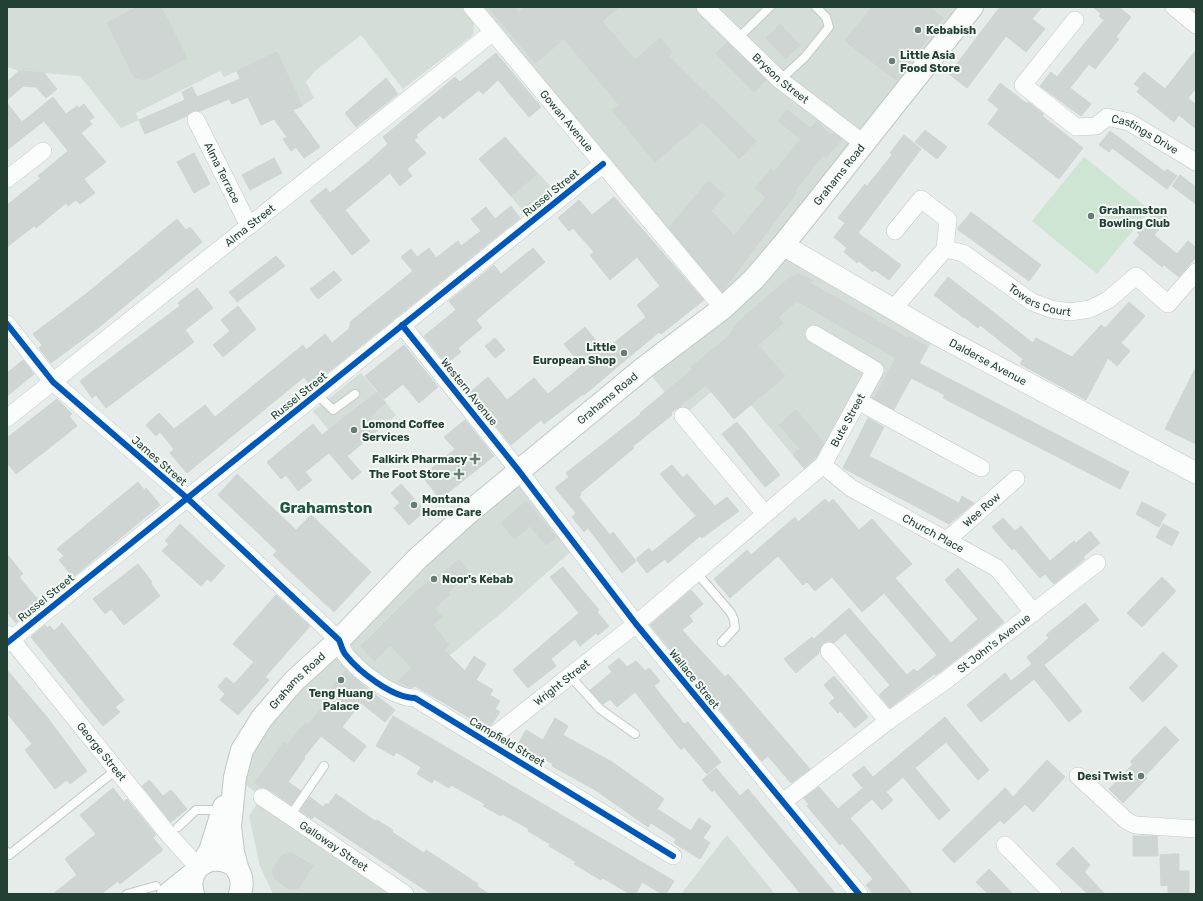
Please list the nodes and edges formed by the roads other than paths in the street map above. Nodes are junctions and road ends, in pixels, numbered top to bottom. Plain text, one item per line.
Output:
1 (472, 7) edge
2 (705, 7) edge
3 (770, 7) edge
4 (816, 7) edge
5 (972, 7) edge
6 (1174, 7) edge
7 (1075, 20) dead end
8 (1196, 25) edge
9 (493, 32) junction
10 (738, 38) junction
11 (780, 80) junction
12 (196, 120) dead end
13 (863, 143) junction
14 (43, 150) dead end
15 (1196, 162) edge
16 (603, 164) junction
17 (7, 179) edge
18 (249, 226) junction
19 (895, 232) dead end
20 (783, 245) junction
21 (945, 249) junction
22 (1196, 272) edge
23 (723, 308) junction
24 (893, 309) junction
25 (7, 324) edge
26 (402, 325) junction
27 (814, 334) dead end
28 (53, 382) junction
29 (317, 394) junction
30 (355, 394) dead end
31 (858, 401) junction
32 (683, 416) dead end
33 (7, 418) edge
34 (823, 465) junction
35 (981, 468) dead end
36 (520, 471) junction
37 (1196, 473) edge
38 (1016, 479) dead end
39 (187, 498) junction
40 (765, 514) junction
41 (947, 540) junction
42 (1098, 563) dead end
43 (696, 572) junction
44 (1034, 613) junction
45 (636, 624) junction
46 (8, 639) edge
47 (339, 640) junction
48 (722, 642) dead end
49 (829, 651) dead end
50 (570, 676) junction
51 (888, 721) junction
52 (635, 734) dead end
53 (487, 742) junction
54 (324, 766) dead end
55 (116, 770) junction
56 (1078, 776) dead end
57 (234, 777) junction
58 (262, 797) dead end
59 (783, 802) junction
60 (223, 810) junction
61 (290, 816) junction
62 (178, 827) dead end
63 (1196, 829) edge
64 (1005, 845) dead end
65 (7, 852) edge
66 (673, 856) dead end
67 (197, 875) edge
68 (242, 883) edge
69 (162, 890) edge
70 (397, 892) edge
71 (127, 894) edge
72 (859, 894) edge
73 (1053, 894) edge

1 - 9 street, Gowan Avenue
2 - 10 street, Bryson Street
3 - 10 lane
4 - 11 lane
5 - 13 main road, Grahams Road
6 - 8 street
7 - 15 street, Castings Drive
9 - 16 street, Gowan Avenue
9 - 18 street, Alma Street
10 - 11 street, Bryson Street
11 - 13 street, Bryson Street
12 - 18 street, Alma Terrace
13 - 20 main road, Grahams Road
14 - 17 street
16 - 23 street, Gowan Avenue
16 - 26 street, Russel Street
18 - 28 street, Alma Street
19 - 21 street
20 - 23 main road, Grahams Road
20 - 24 street, Dalderse Avenue
21 - 22 street, Towers Court
21 - 24 street
23 - 36 main road, Grahams Road
24 - 37 street, Dalderse Avenue
25 - 28 street, James Street
26 - 29 street, Russel Street
26 - 36 street, Western Avenue
27 - 31 street, Bute Street
28 - 33 street, Alma Street
28 - 39 street, James Street
29 - 30 lane
29 - 39 street, Russel Street
31 - 34 street, Bute Street
31 - 35 street
32 - 40 street
34 - 40 street, Bute Street
34 - 41 street, Church Place
36 - 45 street, Wallace Street
36 - 47 main road, Grahams Road
38 - 41 street, Wee Row
39 - 46 street, Russel Street
39 - 47 street, James Street
40 - 43 street, Bute Street
41 - 44 street, Church Place
42 - 44 street, St John's Avenue
43 - 45 street, Bute Street
43 - 48 lane
44 - 51 street, St John's Avenue
45 - 50 street, Wright Street
45 - 59 street, Wallace Street
46 - 55 street, George Street
47 - 53 street, Campfield Street
47 - 57 main road, Grahams Road
49 - 51 street
50 - 52 lane
50 - 53 street, Wright Street
51 - 59 street, St John's Avenue
53 - 66 street, Campfield Street
54 - 61 lane
55 - 65 lane
55 - 67 street, George Street
56 - 63 street
57 - 60 main road, Grahams Road
57 - 68 main road, Grahams Road
58 - 61 street, Galloway Street
59 - 72 street, Wallace Street
60 - 62 lane
60 - 67 main road, Grahams Road
61 - 70 street, Galloway Street
64 - 73 street
67 - 68 main road
67 - 69 main road, Grahams Road
69 - 71 lane

